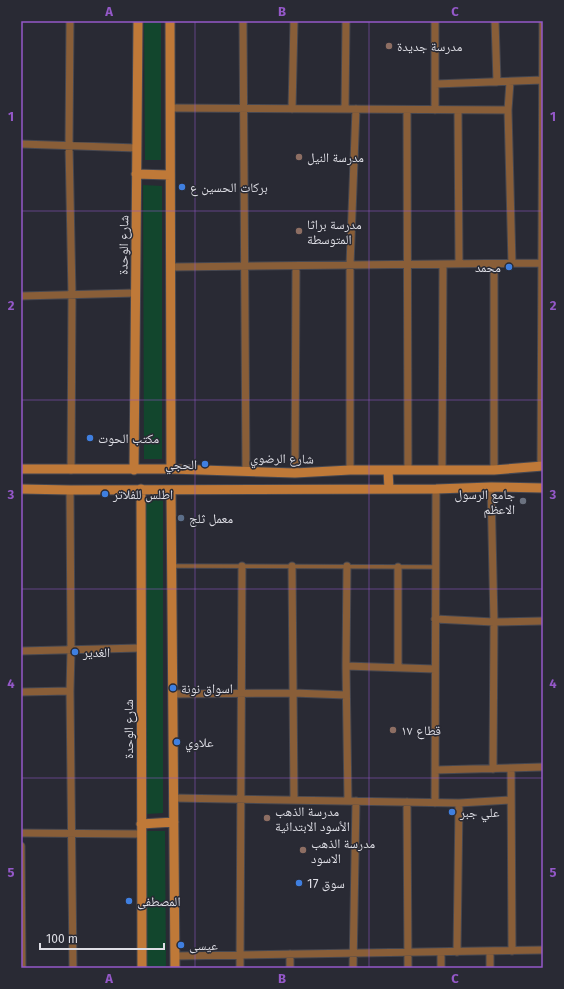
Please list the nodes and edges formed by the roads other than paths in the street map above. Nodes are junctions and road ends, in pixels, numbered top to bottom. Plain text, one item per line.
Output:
1 (70, 21) edge
2 (138, 21) edge
3 (170, 21) edge
4 (243, 21) edge
5 (294, 21) edge
6 (346, 21) edge
7 (435, 21) edge
8 (496, 21) edge
9 (543, 21) edge
10 (543, 80) edge
11 (497, 82) junction
12 (510, 82) junction
13 (435, 84) junction
14 (170, 108) junction
15 (243, 109) junction
16 (292, 109) junction
17 (345, 109) junction
18 (356, 109) junction
19 (407, 110) junction
20 (435, 110) junction
21 (458, 110) junction
22 (508, 110) junction
23 (543, 143) edge
24 (21, 144) edge
25 (69, 145) junction
26 (137, 148) junction
27 (136, 174) junction
28 (170, 175) junction
29 (542, 263) junction
30 (443, 264) junction
31 (459, 264) junction
32 (494, 264) junction
33 (512, 264) junction
34 (350, 265) junction
35 (408, 265) junction
36 (296, 266) junction
37 (245, 267) junction
38 (171, 268) junction
39 (135, 293) junction
40 (542, 294) edge
41 (72, 295) junction
42 (21, 296) edge
43 (542, 466) edge
44 (21, 469) edge
45 (171, 469) junction
46 (71, 470) junction
47 (134, 470) junction
48 (350, 470) junction
49 (388, 470) junction
50 (408, 470) junction
51 (442, 470) junction
52 (494, 470) junction
53 (246, 471) junction
54 (295, 473) junction
55 (491, 487) junction
56 (543, 488) edge
57 (21, 489) edge
58 (141, 489) junction
59 (389, 489) junction
60 (436, 489) junction
61 (70, 490) junction
62 (171, 490) junction
63 (172, 566) junction
64 (242, 566) junction
65 (292, 566) junction
66 (347, 566) junction
67 (398, 566) junction
68 (436, 567) junction
69 (436, 619) junction
70 (543, 621) edge
71 (494, 622) junction
72 (141, 648) junction
73 (71, 650) junction
74 (21, 651) edge
75 (346, 666) junction
76 (398, 667) junction
77 (435, 668) junction
78 (70, 691) junction
79 (21, 692) edge
80 (293, 693) junction
81 (172, 694) junction
82 (241, 694) junction
83 (346, 695) junction
84 (543, 767) edge
85 (494, 768) junction
86 (511, 768) junction
87 (435, 770) junction
88 (173, 798) junction
89 (241, 799) junction
90 (294, 800) junction
91 (511, 800) junction
92 (348, 801) junction
93 (356, 802) junction
94 (407, 802) junction
95 (434, 803) junction
96 (459, 803) junction
97 (174, 822) junction
98 (141, 824) junction
99 (21, 833) edge
100 (72, 834) junction
101 (141, 834) junction
102 (21, 846) edge
103 (543, 950) edge
104 (490, 951) junction
105 (512, 951) junction
106 (408, 952) junction
107 (441, 952) junction
108 (458, 952) junction
109 (354, 953) junction
110 (22, 954) edge
111 (290, 954) junction
112 (240, 955) junction
113 (175, 956) junction
114 (22, 968) edge
115 (74, 968) edge
116 (142, 968) edge
117 (175, 968) edge
118 (240, 968) edge
119 (290, 968) edge
120 (353, 968) edge
121 (408, 968) edge
122 (441, 968) edge
123 (490, 968) edge

1 - 25 street
2 - 26 street, شارع الوحدة
3 - 14 street
4 - 15 street
5 - 16 street
6 - 17 street
7 - 13 street
8 - 11 street
9 - 10 street
10 - 12 street
10 - 23 street
11 - 12 street
11 - 13 street
12 - 22 street
13 - 20 street
14 - 15 street
14 - 28 street
15 - 16 street
15 - 37 street
16 - 17 street
17 - 18 street
18 - 19 street
18 - 34 street
19 - 20 street
19 - 35 street
20 - 21 street
21 - 22 street
21 - 31 street
22 - 33 street
23 - 29 street
24 - 25 street
25 - 26 street
25 - 41 street
26 - 27 street, شارع الوحدة
27 - 28 street
27 - 39 street, شارع الوحدة
28 - 38 street
29 - 33 street
29 - 40 street
30 - 31 street
30 - 35 street
30 - 51 street
31 - 32 street
32 - 33 street
32 - 52 street
34 - 35 street
34 - 36 street
34 - 48 street
35 - 50 street
36 - 37 street
36 - 54 street
37 - 38 street
37 - 53 street
38 - 45 street
39 - 41 street
39 - 47 street, شارع الوحدة
40 - 43 street
41 - 42 street
41 - 46 street
43 - 52 street, شارع الرضوي
44 - 46 street, شارع الرضوي
45 - 47 street, شارع الرضوي
45 - 53 street, شارع الرضوي
46 - 47 street, شارع الرضوي
48 - 49 street, شارع الرضوي
48 - 54 street, شارع الرضوي
49 - 50 street, شارع الرضوي
49 - 59 street
50 - 51 street, شارع الرضوي
51 - 52 street, شارع الرضوي
53 - 54 street, شارع الرضوي
55 - 56 street
55 - 60 street
55 - 71 street
57 - 61 street
58 - 61 street
58 - 62 street
58 - 72 street, شارع الوحدة
59 - 60 street
59 - 62 street
60 - 68 street
61 - 73 street
62 - 63 street
63 - 64 lane
63 - 81 street
64 - 65 lane
64 - 82 street
65 - 66 lane
65 - 80 street
66 - 67 lane
66 - 75 street
67 - 68 lane
67 - 76 street
68 - 69 street
69 - 71 street
69 - 77 street
70 - 71 street
71 - 85 street
72 - 73 street
72 - 98 street, شارع الوحدة
73 - 74 street
73 - 78 street
75 - 76 street
75 - 83 street
76 - 77 street
77 - 87 street
78 - 79 street
78 - 100 street
80 - 82 street
80 - 83 street
80 - 90 street
81 - 82 street
81 - 88 street
82 - 89 street
83 - 92 street
84 - 86 street
85 - 86 street
85 - 87 street
86 - 91 street
87 - 95 street
88 - 89 street
88 - 97 street
89 - 90 street
89 - 112 street
90 - 92 street
91 - 96 street
91 - 105 street
92 - 93 street
93 - 94 street
93 - 109 street
94 - 95 street
94 - 106 street
95 - 96 street
96 - 108 street
97 - 98 street
97 - 113 street
98 - 101 street, شارع الوحدة
99 - 100 street
100 - 101 street
100 - 115 street
101 - 116 street, شارع الوحدة
102 - 110 street
103 - 105 street
104 - 105 street
104 - 108 street
104 - 123 street
106 - 107 street
106 - 109 street
106 - 121 street
107 - 108 street
107 - 122 street
109 - 111 street
109 - 120 street
110 - 114 street
111 - 112 street
111 - 119 street
112 - 113 street
112 - 118 street
113 - 117 street

